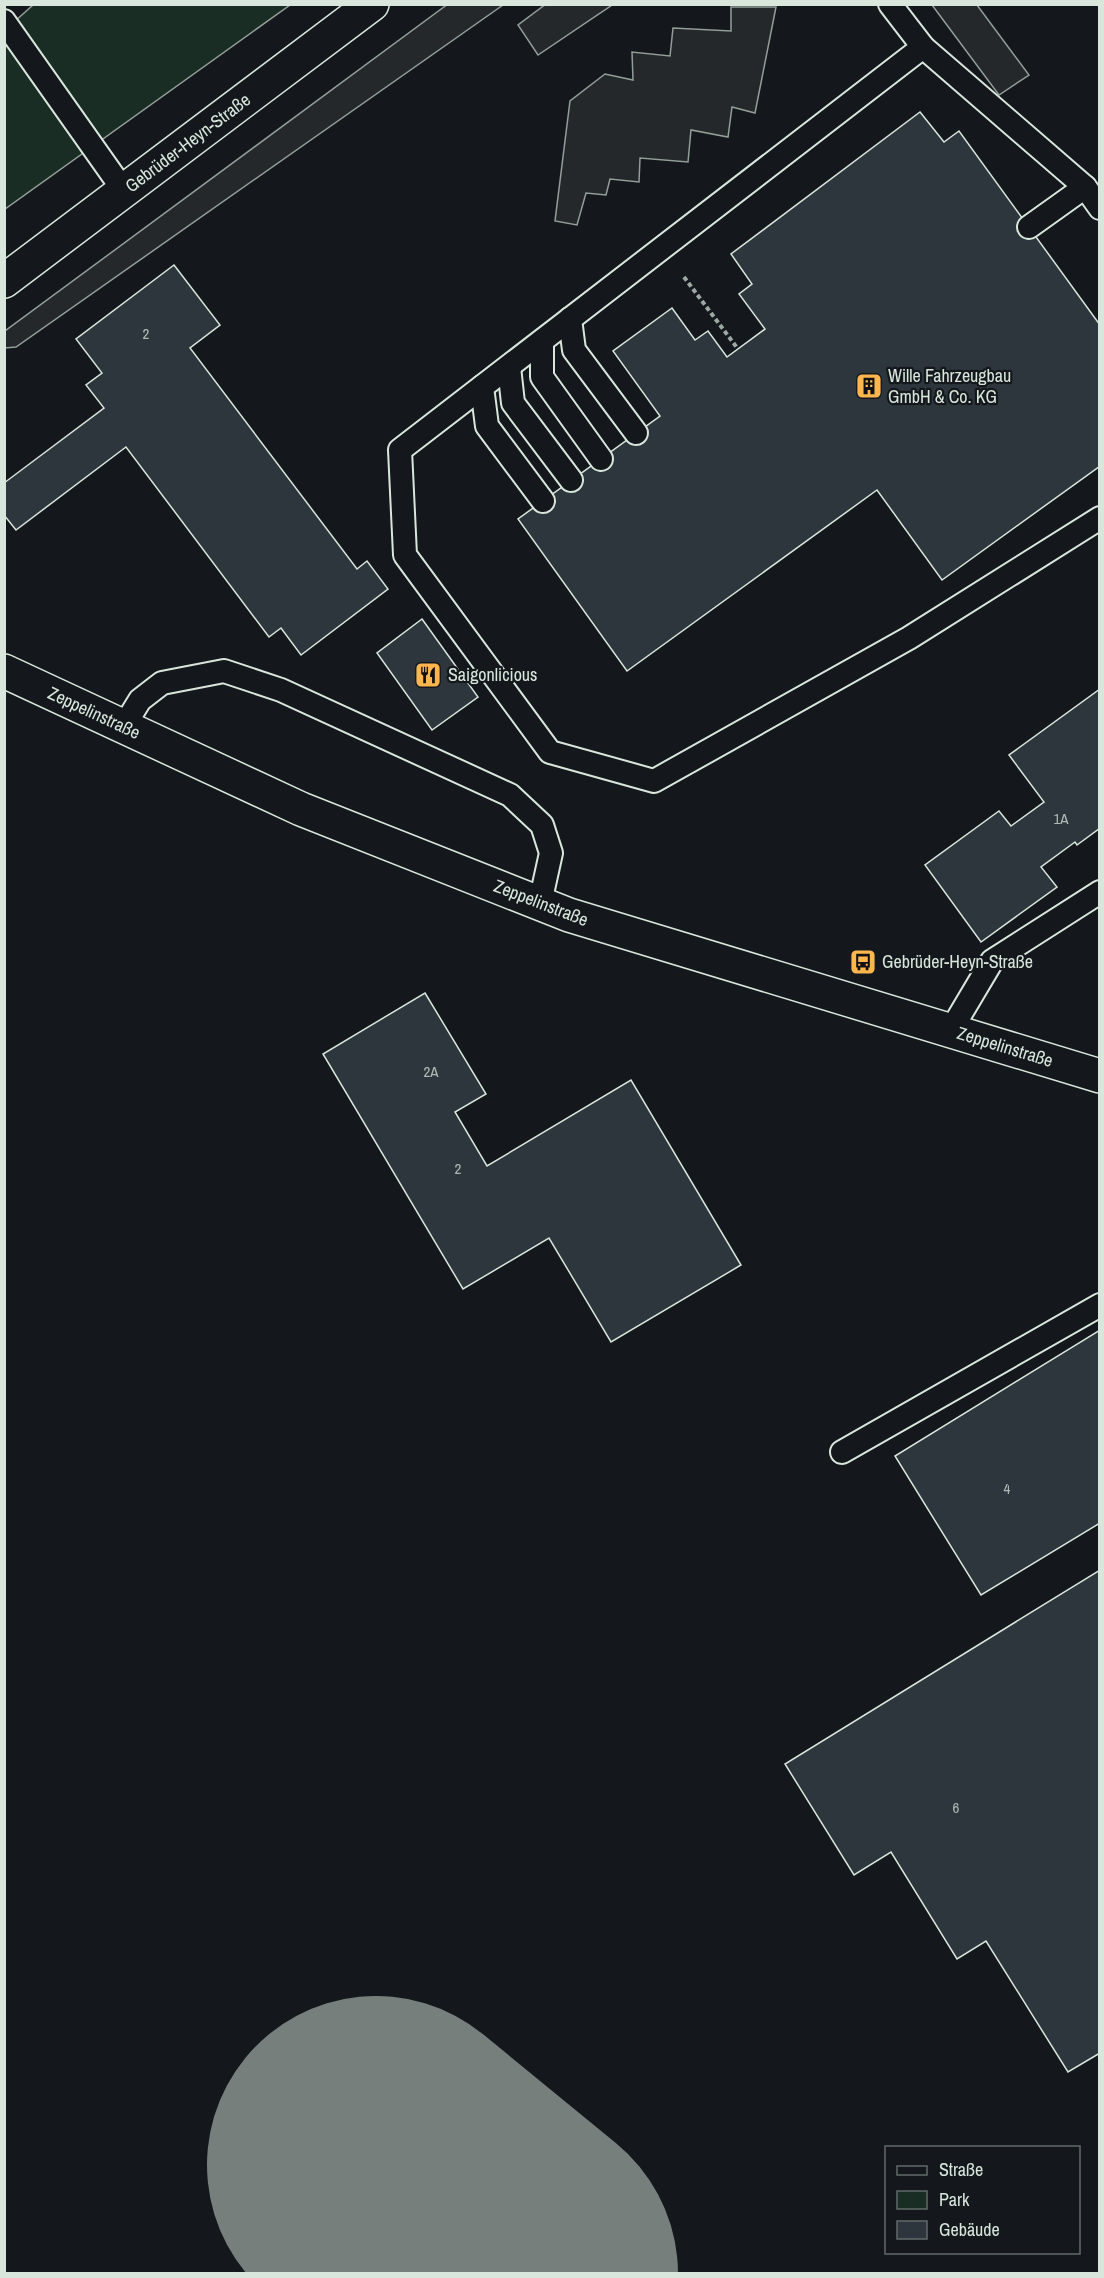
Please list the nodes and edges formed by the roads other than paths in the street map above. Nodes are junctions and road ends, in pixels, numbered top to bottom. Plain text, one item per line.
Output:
1 (372, 4) edge
2 (890, 4) edge
3 (4, 21) edge
4 (924, 47) junction
5 (1084, 188) junction
6 (124, 191) junction
7 (1100, 208) edge
8 (1029, 227) dead end
9 (4, 281) edge
10 (570, 319) junction
11 (542, 341) junction
12 (509, 367) junction
13 (482, 387) junction
14 (636, 433) dead end
15 (601, 459) dead end
16 (571, 480) dead end
17 (543, 501) dead end
18 (1100, 518) edge
19 (4, 671) edge
20 (124, 726) junction
21 (1100, 892) edge
22 (540, 903) junction
23 (951, 1030) junction
24 (1100, 1076) edge
25 (1100, 1305) edge
26 (842, 1452) dead end

1 - 6 street, Gebrüder-Heyn-Straße
2 - 4 lane
3 - 6 lane
4 - 5 lane
4 - 10 lane
5 - 7 lane
5 - 8 lane
6 - 9 street, Gebrüder-Heyn-Straße
10 - 11 lane
10 - 14 lane
11 - 12 lane
11 - 15 lane
12 - 13 lane
12 - 16 lane
13 - 17 lane
13 - 18 lane
19 - 20 street, Zeppelinstraße
20 - 22 street, Zeppelinstraße
20 - 22 lane
21 - 23 lane
22 - 23 street, Zeppelinstraße
23 - 24 street, Zeppelinstraße
25 - 26 lane

